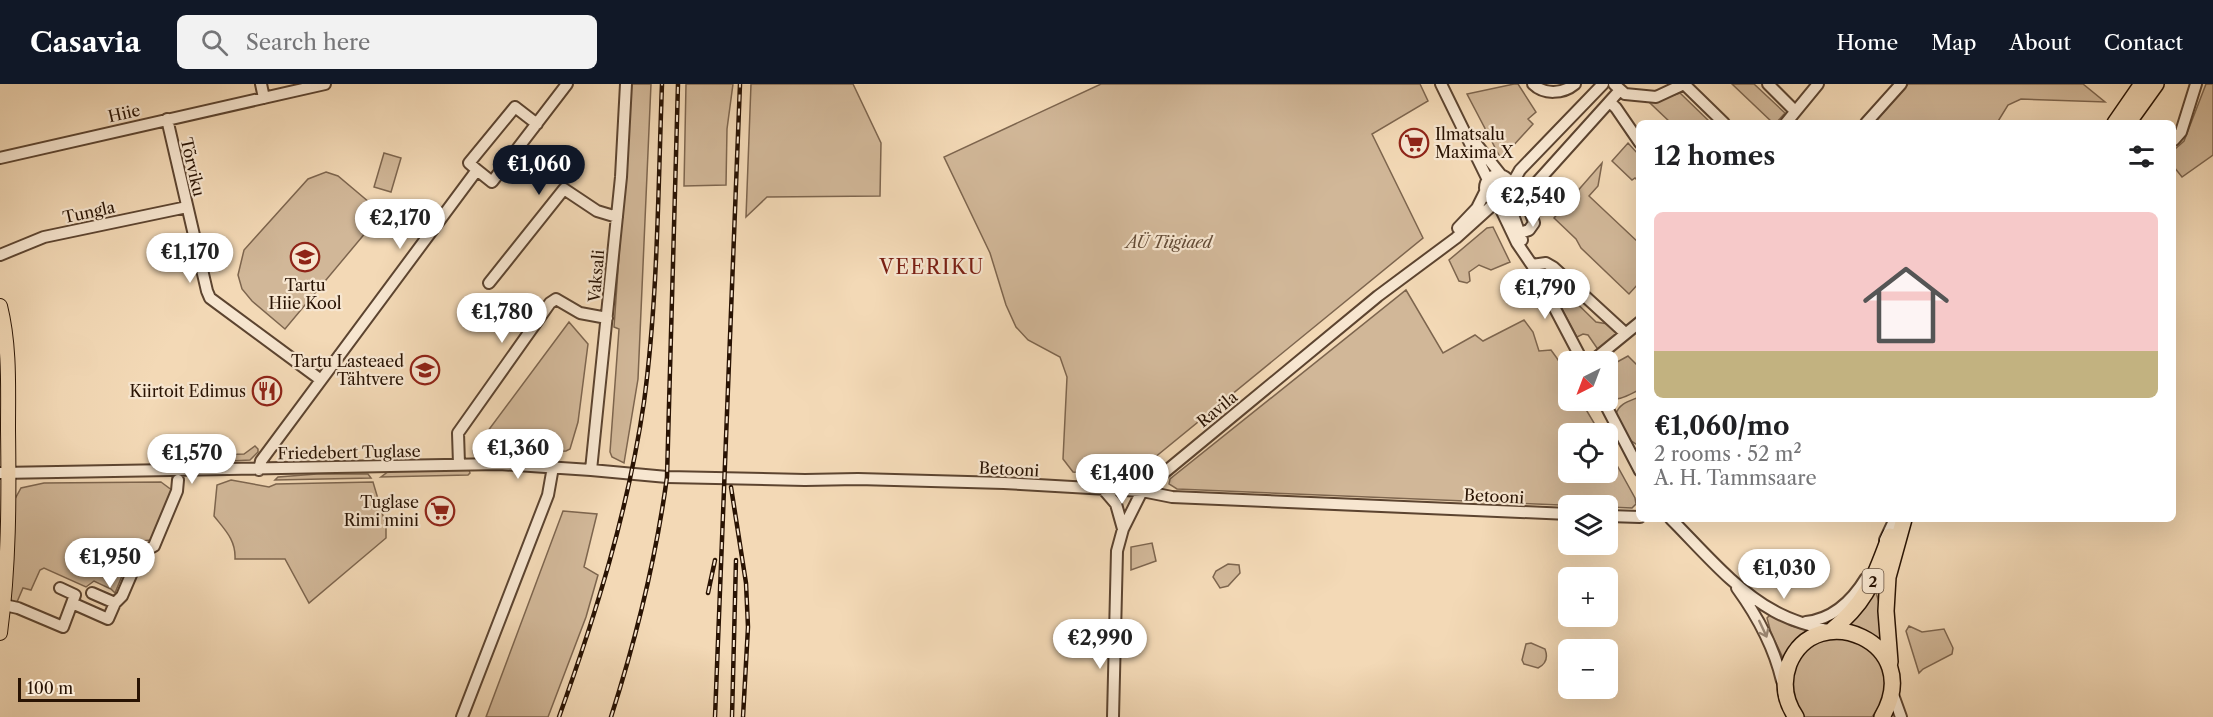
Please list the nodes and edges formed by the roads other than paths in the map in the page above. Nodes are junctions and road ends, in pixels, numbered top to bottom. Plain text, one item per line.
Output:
1 (261, 84) edge
2 (325, 84) edge
3 (567, 84) edge
4 (626, 84) edge
5 (1441, 84) edge
6 (1533, 84) edge
7 (1575, 84) edge
8 (1603, 84) edge
9 (1768, 84) edge
10 (1818, 84) edge
11 (1901, 84) edge
12 (2142, 84) edge
13 (2156, 84) edge
14 (2196, 84) edge
15 (1617, 87) edge
16 (264, 98) junction
17 (1588, 100) junction
18 (1610, 102) junction
19 (1601, 111) junction
20 (1795, 111) junction
21 (167, 119) junction
22 (1458, 119) junction
23 (1721, 120) edge
24 (1788, 120) edge
25 (1869, 120) edge
26 (2117, 120) edge
27 (2131, 120) edge
28 (537, 124) junction
29 (1636, 137) edge
30 (2176, 137) edge
31 (0, 158) edge
32 (1529, 161) junction
33 (477, 170) junction
34 (1544, 174) junction
35 (1506, 179) junction
36 (1488, 180) junction
37 (1485, 192) junction
38 (1502, 199) junction
39 (187, 207) junction
40 (617, 217) junction
41 (1520, 233) junction
42 (0, 255) edge
43 (1532, 266) junction
44 (1406, 274) junction
45 (489, 283) dead end
46 (0, 306) edge
47 (607, 318) junction
48 (2, 323) edge
49 (1636, 325) edge
50 (1625, 333) junction
51 (1577, 351) edge
52 (1604, 351) edge
53 (321, 380) junction
54 (1610, 411) edge
55 (1636, 463) edge
56 (459, 464) junction
57 (553, 467) junction
58 (260, 470) junction
59 (591, 470) junction
60 (4, 474) edge
61 (178, 480) dead end
62 (1104, 490) junction
63 (1142, 491) junction
64 (1558, 514) edge
65 (1618, 516) edge
66 (1636, 517) edge
67 (1674, 522) edge
68 (1894, 522) edge
69 (1895, 522) edge
70 (1903, 522) edge
71 (1123, 529) junction
72 (1732, 580) junction
73 (60, 588) dead end
74 (92, 593) dead end
75 (72, 603) junction
76 (115, 603) junction
77 (3, 605) junction
78 (1798, 622) junction
79 (1831, 631) junction
80 (0, 633) edge
81 (1890, 668) junction
82 (1892, 692) junction
83 (1786, 696) junction
84 (462, 717) edge
85 (1113, 717) edge
86 (1787, 717) edge
87 (1796, 717) edge
88 (1882, 717) edge
89 (1901, 717) edge

1 - 16 street
2 - 16 street, Hiie
3 - 28 street
4 - 40 street, Vaksali
5 - 22 street
6 - 7 street
8 - 17 street
9 - 20 street
10 - 20 street
11 - 25 street
12 - 26 highway
13 - 27 highway
14 - 30 street
15 - 18 street
15 - 23 street
16 - 21 street, Hiie
17 - 19 street
17 - 32 street
18 - 19 street
18 - 29 street
19 - 34 street
20 - 24 street
21 - 31 street, Hiie
21 - 39 street, Tõrviku
22 - 35 street
22 - 36 street
28 - 33 street
28 - 33 street
32 - 34 street
32 - 35 street
33 - 53 street
34 - 41 street
35 - 36 street
35 - 38 street
36 - 37 street
37 - 38 street
37 - 44 street, Ravila
38 - 41 street
38 - 43 street
38 - 44 street, Ravila
39 - 42 street, Tungla
39 - 53 street, Tõrviku
40 - 45 street
40 - 47 street, Vaksali
41 - 43 street
43 - 50 street
43 - 51 street
44 - 63 street, Ravila
46 - 48 main road
47 - 56 street
47 - 59 street, Vaksali
48 - 60 main road
49 - 50 street
50 - 52 street
53 - 58 street
54 - 55 street
56 - 57 street, Friedebert Tuglase
56 - 58 street, Friedebert Tuglase
57 - 59 street, Friedebert Tuglase
57 - 84 street
58 - 60 street, Friedebert Tuglase
59 - 62 street, Betooni
60 - 77 main road
61 - 76 street
62 - 63 street, Betooni
62 - 71 street
63 - 64 street, Betooni
63 - 71 street, Ravila
65 - 66 street
67 - 72 street
68 - 78 street
69 - 79 highway, 2
70 - 81 highway, 2
71 - 85 street, Ravila
72 - 78 street
72 -> 83 street
73 - 75 street
74 - 76 street
75 - 76 street
75 - 77 street
77 - 80 main road
78 - 79 street
79 - 81 highway
79 - 83 highway
81 - 82 highway
82 - 88 highway
82 - 89 street
83 - 86 highway
83 - 87 highway

